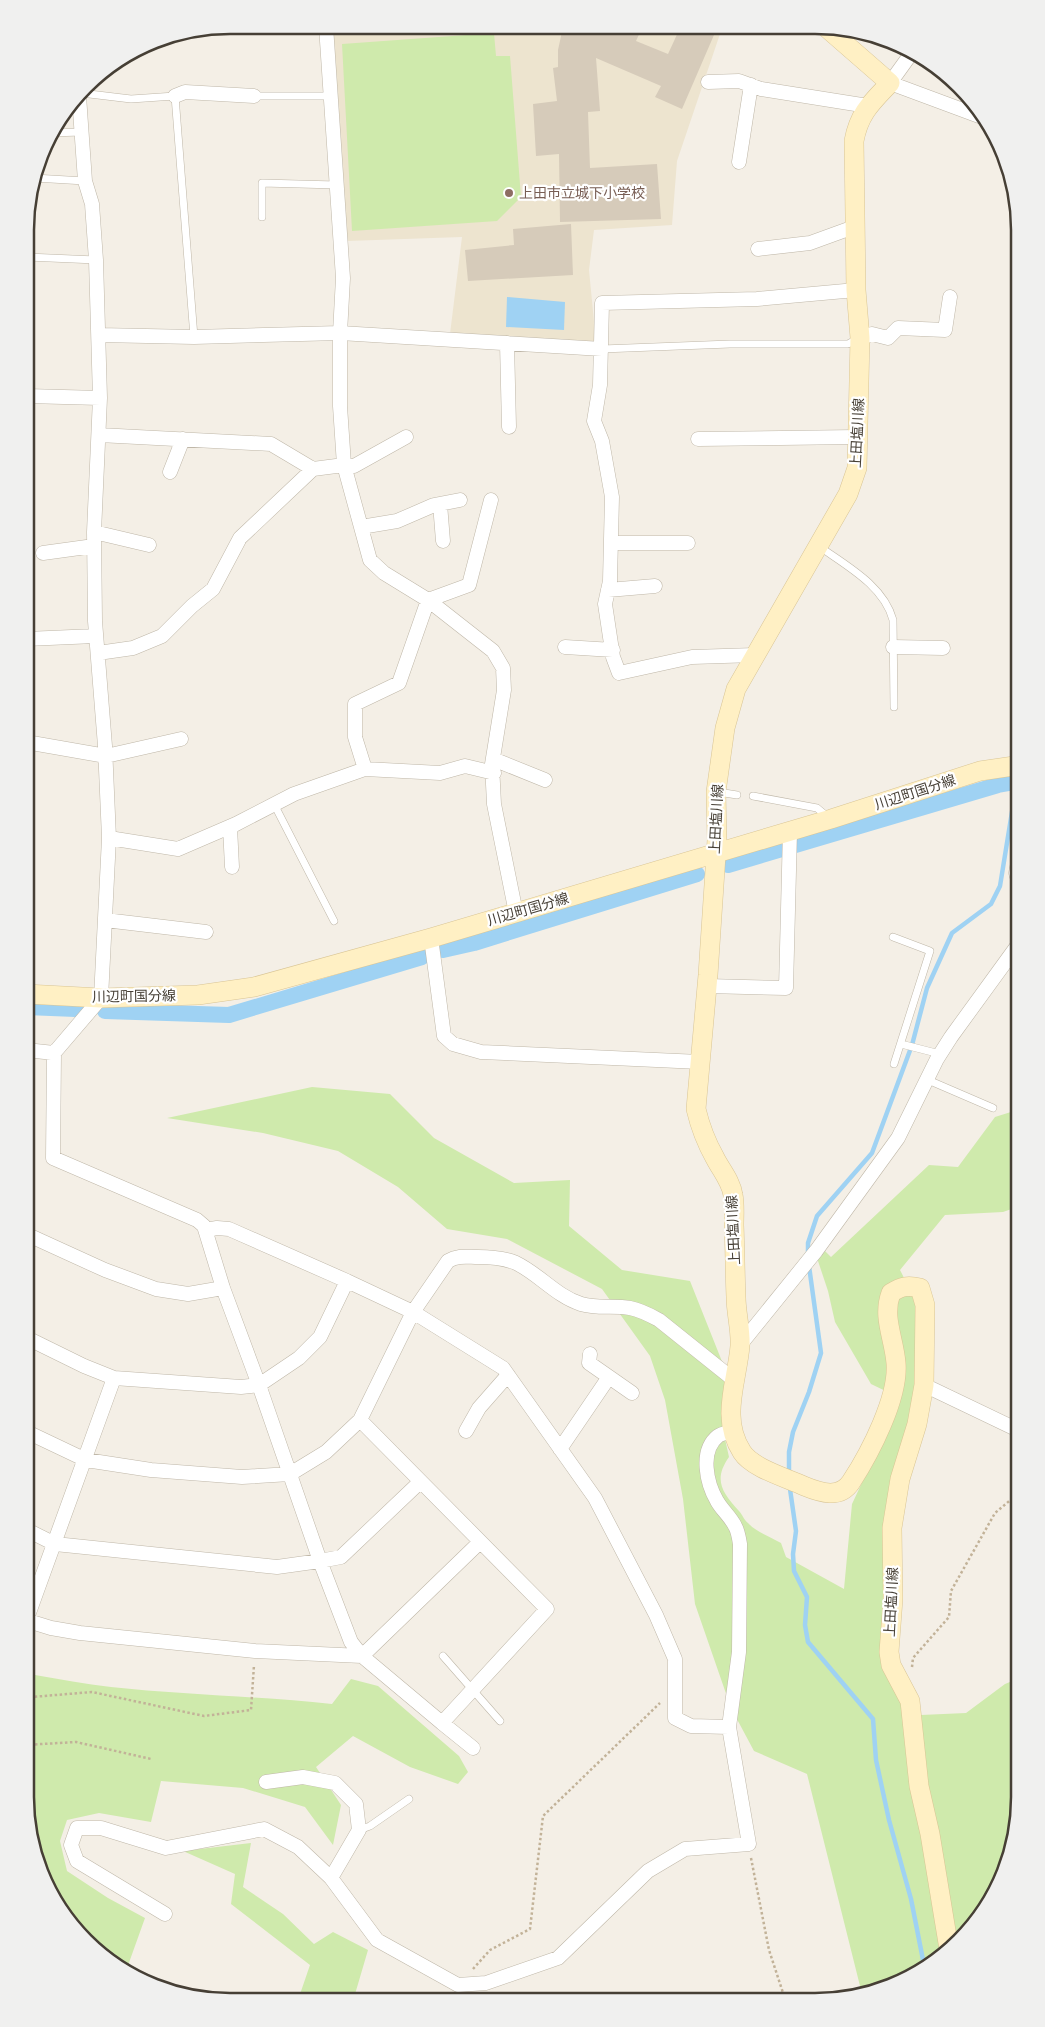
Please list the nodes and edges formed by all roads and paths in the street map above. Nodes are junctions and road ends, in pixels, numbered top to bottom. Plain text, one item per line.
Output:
1 (326, 34) edge
2 (834, 34) edge
3 (909, 57) edge
4 (708, 82) dead end
5 (890, 83) junction
6 (752, 85) junction
7 (87, 95) edge
8 (174, 96) junction
9 (254, 96) joint
10 (330, 96) junction
11 (80, 102) edge
12 (868, 106) junction
13 (974, 114) edge
14 (81, 132) junction
15 (60, 133) edge
16 (739, 162) dead end
17 (40, 178) edge
18 (86, 181) junction
19 (336, 185) junction
20 (262, 217) dead end
21 (854, 227) junction
22 (758, 248) dead end
23 (34, 257) edge
24 (96, 260) junction
25 (856, 290) junction
26 (950, 297) dead end
27 (340, 333) junction
28 (99, 335) junction
29 (194, 337) junction
30 (860, 338) junction
31 (507, 344) junction
32 (602, 349) junction
33 (34, 396) edge
34 (100, 398) junction
35 (509, 427) dead end
36 (99, 435) junction
37 (406, 437) dead end
38 (856, 438) junction
39 (698, 439) dead end
40 (183, 440) junction
41 (344, 465) junction
42 (313, 469) junction
43 (170, 472) dead end
44 (460, 500) dead end
45 (491, 500) dead end
46 (440, 504) junction
47 (361, 526) junction
48 (94, 539) junction
49 (443, 541) dead end
50 (611, 543) junction
51 (688, 543) dead end
52 (149, 545) dead end
53 (817, 546) junction
54 (43, 553) dead end
55 (656, 586) dead end
56 (608, 590) junction
57 (428, 600) junction
58 (95, 636) junction
59 (34, 639) edge
60 (565, 647) dead end
61 (893, 647) junction
62 (943, 648) dead end
63 (613, 650) junction
64 (98, 653) junction
65 (755, 655) junction
66 (894, 707) dead end
67 (181, 739) dead end
68 (34, 743) edge
69 (106, 756) junction
70 (493, 766) junction
71 (1011, 766) edge
72 (365, 769) junction
73 (545, 780) dead end
74 (716, 792) junction
75 (738, 795) dead end
76 (753, 796) dead end
77 (274, 804) junction
78 (831, 819) junction
79 (230, 826) junction
80 (790, 830) junction
81 (109, 838) junction
82 (715, 854) junction
83 (232, 867) dead end
84 (516, 913) junction
85 (105, 920) junction
86 (334, 921) dead end
87 (206, 932) dead end
88 (893, 937) dead end
89 (431, 938) junction
90 (1011, 954) edge
91 (707, 986) junction
92 (34, 994) edge
93 (101, 998) junction
94 (901, 1044) junction
95 (34, 1051) edge
96 (54, 1053) junction
97 (940, 1054) junction
98 (700, 1062) junction
99 (894, 1064) dead end
100 (928, 1080) junction
101 (993, 1108) dead end
102 (206, 1230) junction
103 (34, 1238) edge
104 (347, 1280) junction
105 (223, 1288) junction
106 (413, 1312) junction
107 (34, 1341) edge
108 (740, 1345) junction
109 (590, 1354) dead end
110 (508, 1375) junction
111 (609, 1377) junction
112 (114, 1378) junction
113 (734, 1380) junction
114 (259, 1385) junction
115 (924, 1385) junction
116 (632, 1393) dead end
117 (360, 1420) junction
118 (1011, 1428) edge
119 (466, 1432) dead end
120 (732, 1432) junction
121 (34, 1436) edge
122 (560, 1449) junction
123 (86, 1460) junction
124 (290, 1474) junction
125 (420, 1482) junction
126 (1011, 1500) edge
127 (34, 1534) edge
128 (480, 1542) junction
129 (55, 1544) junction
130 (320, 1562) junction
131 (34, 1600) edge
132 (34, 1623) edge
133 (255, 1651) junction
134 (362, 1656) junction
135 (443, 1656) dead end
136 (676, 1688) junction
137 (472, 1691) junction
138 (906, 1692) junction
139 (34, 1697) edge
140 (500, 1721) dead end
141 (442, 1723) junction
142 (730, 1727) junction
143 (34, 1745) edge
144 (473, 1748) dead end
145 (151, 1759) dead end
146 (266, 1782) dead end
147 (409, 1799) dead end
148 (359, 1830) junction
149 (748, 1844) junction
150 (331, 1878) junction
151 (165, 1914) dead end
152 (948, 1942) edge
153 (468, 1984) junction
154 (783, 1993) edge

1 - 10 street
2 - 5 main road
3 - 5 street
4 - 6 street
5 - 12 main road, 上田塩川線
5 - 13 street
6 - 12 street
6 - 16 street
7 - 8 lane
8 - 9 street
8 - 29 lane
9 - 10 lane
10 - 19 street
11 - 14 street
12 - 21 main road, 上田塩川線
14 - 15 lane
14 - 18 street
17 - 18 lane
18 - 24 street
19 - 20 lane
19 - 27 street
21 - 22 street
21 - 25 main road, 上田塩川線
23 - 24 lane
24 - 28 street
25 - 30 main road, 上田塩川線
25 - 32 street
26 - 30 street
27 - 29 street
27 - 31 street
27 - 41 street
28 - 29 street
28 - 34 street
30 - 32 lane
30 - 38 main road, 上田塩川線
31 - 32 street
31 - 35 street
32 - 50 street
33 - 34 street
34 - 36 street
36 - 40 street
36 - 48 street
37 - 41 street
38 - 39 street
38 - 53 main road, 上田塩川線
40 - 42 street
40 - 43 street
41 - 42 street
41 - 47 street
42 - 64 street
44 - 46 street
45 - 57 street
46 - 47 street
46 - 49 street
47 - 57 street
48 - 52 street
48 - 54 street
48 - 58 street
50 - 51 street
50 - 56 street
53 - 61 lane
53 - 65 main road, 上田塩川線
55 - 56 street
56 - 63 street
57 - 70 street
57 - 72 street
58 - 59 street
58 - 64 street
60 - 63 street
61 - 62 street
61 - 66 lane
63 - 65 street
64 - 69 street
65 - 74 main road, 上田塩川線
67 - 69 street
68 - 69 street
69 - 81 street
70 - 72 street
70 - 73 street
70 - 84 street
71 - 78 main road, 川辺町国分線
72 - 77 street
74 - 75 lane
74 - 82 main road, 上田塩川線
76 - 78 lane
77 - 79 street
77 - 86 lane
78 - 80 main road, 川辺町国分線
79 - 81 street
79 - 83 street
80 - 82 main road, 川辺町国分線
80 - 91 street
81 - 85 street
82 - 84 main road, 川辺町国分線
82 - 91 main road, 上田塩川線
84 - 89 main road, 川辺町国分線
85 - 87 street
85 - 93 street
88 - 94 lane
89 - 93 main road, 川辺町国分線
89 - 98 street
90 - 97 street
91 - 98 main road, 上田塩川線
92 - 93 main road, 川辺町国分線
93 - 96 street
94 - 97 lane
94 - 99 lane
95 - 96 street
96 - 102 street
97 - 100 street
98 - 108 main road, 上田塩川線
100 - 101 lane
100 - 108 street
102 - 104 street
102 - 105 street
103 - 105 street
104 - 106 street
104 - 114 street
105 - 114 street
106 - 110 street
106 - 113 street
106 - 117 street
107 - 112 street
108 - 113 main road, 上田塩川線
109 - 111 street
110 - 119 street
110 - 122 street
111 - 116 street
111 - 122 street
112 - 114 street
112 - 123 street
113 - 120 main road, 上田塩川線
114 - 124 street
115 - 118 street
115 - 120 main road, 上田塩川線
115 - 138 main road, 上田塩川線
117 - 124 street
117 - 125 street
120 - 142 street
121 - 123 street
122 - 136 street
123 - 124 street
123 - 129 street
124 - 130 street
125 - 128 street
125 - 130 street
126 - 138 path
127 - 129 street
128 - 134 street
128 - 137 street
129 - 130 street
129 - 131 street
130 - 134 street
132 - 133 street
133 - 134 street
133 - 139 path
134 - 141 street
135 - 137 lane
136 - 142 street
136 - 153 path
137 - 140 lane
137 - 141 street
138 - 152 main road, 上田塩川線
141 - 144 street
142 - 149 street
143 - 145 path
146 - 148 street
147 - 148 lane
148 - 150 street
149 - 153 street
149 - 154 path
150 - 151 street
150 - 153 street

